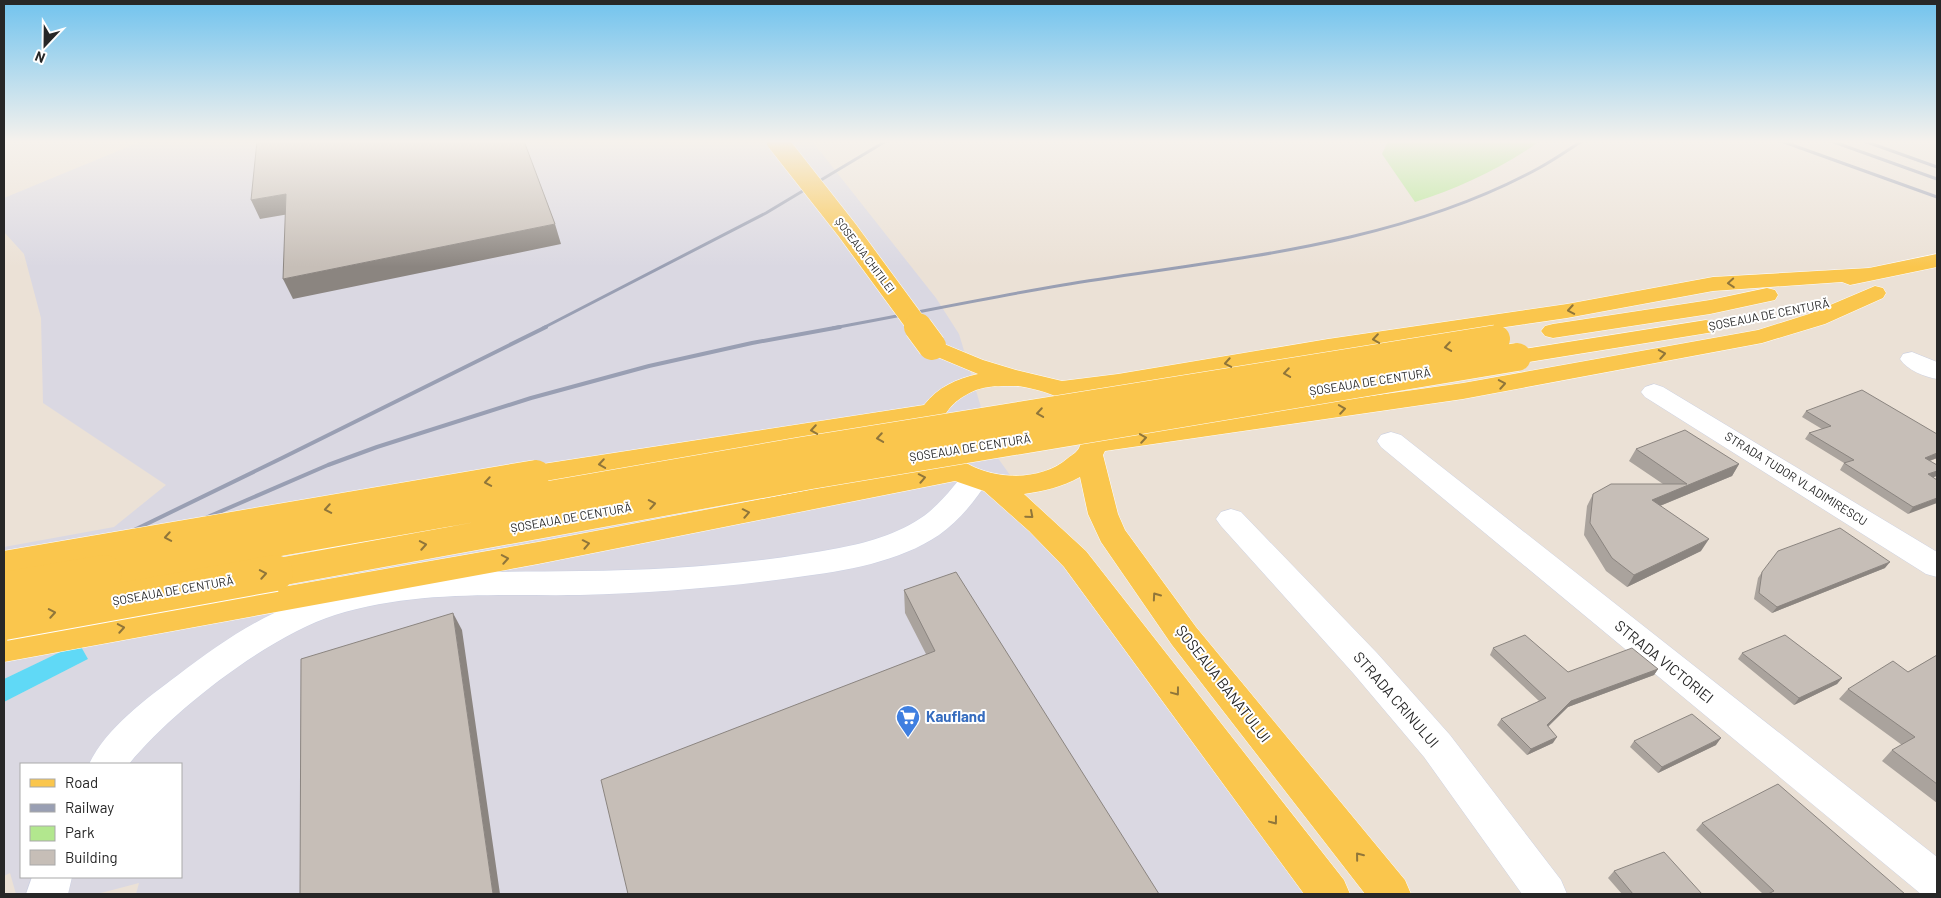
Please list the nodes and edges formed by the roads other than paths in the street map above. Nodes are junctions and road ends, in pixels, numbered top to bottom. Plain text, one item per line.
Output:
1 (810, 183) edge
2 (1937, 261) edge
3 (1937, 279) edge
4 (1871, 284) junction
5 (932, 346) junction
6 (1912, 359) dead end
7 (1937, 372) edge
8 (1018, 378) junction
9 (1060, 389) junction
10 (1654, 392) dead end
11 (937, 405) junction
12 (1391, 441) dead end
13 (1092, 450) junction
14 (975, 478) junction
15 (1231, 519) dead end
16 (4, 565) edge
17 (1937, 566) edge
18 (4, 590) edge
19 (4, 622) edge
20 (4, 649) edge
21 (110, 761) edge
22 (52, 878) edge
23 (1937, 882) edge
24 (47, 894) edge
25 (1329, 894) edge
26 (1390, 894) edge
27 (1546, 894) edge

1 - 5 main road, ȘOSEAUA CHITILEI, bridge
2 - 4 main road, ȘOSEAUA DE CENTURĂ
3 - 4 main road, ȘOSEAUA DE CENTURĂ
4 -> 9 main road
13 -> 4 main road
4 -> 18 main road, ȘOSEAUA DE CENTURĂ, bridge
19 -> 4 main road, ȘOSEAUA DE CENTURĂ, bridge
5 - 8 main road, ȘOSEAUA CHITILEI
5 - 11 main road, ȘOSEAUA CHITILEI
6 - 7 street
8 - 9 main road
8 - 11 main road
9 - 13 main road
10 - 17 street, STRADA TUDOR VLADIMIRESCU
11 - 14 main road
11 -> 16 main road, bridge
12 - 23 street, STRADA VICTORIEI
13 - 14 main road
26 -> 13 main road, ȘOSEAUA BANATULUI
20 -> 14 main road
14 - 21 street
14 -> 25 main road
15 - 27 street, STRADA CRINULUI
22 - 24 street

